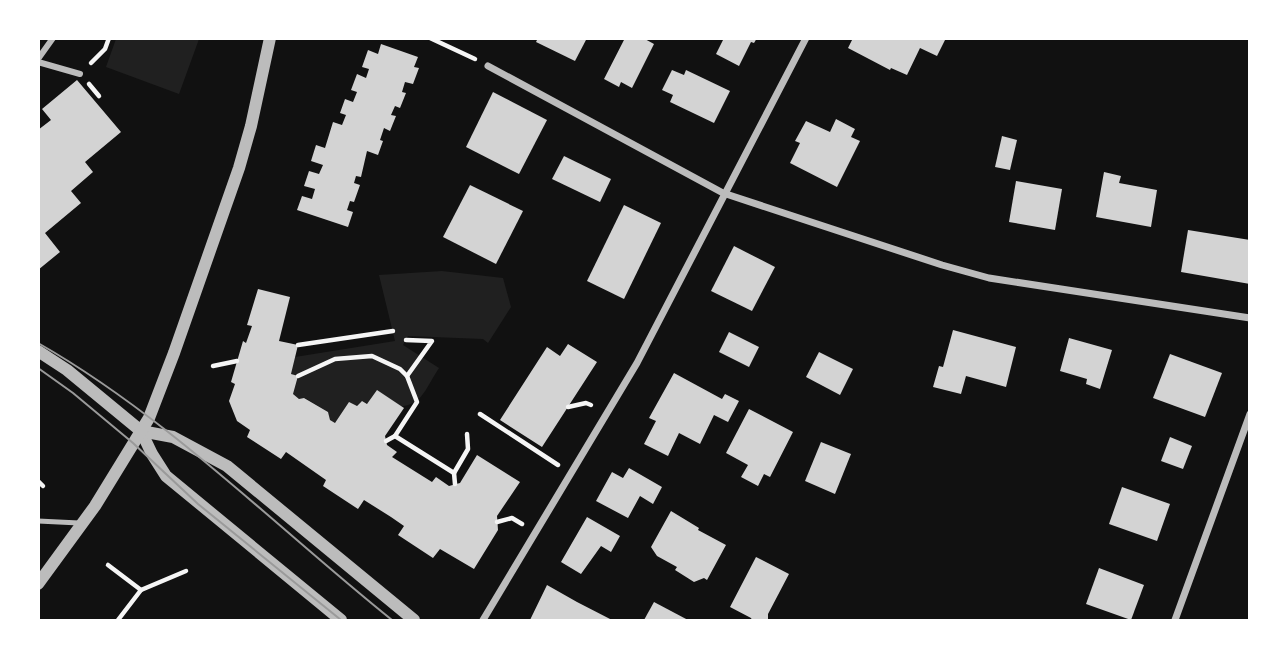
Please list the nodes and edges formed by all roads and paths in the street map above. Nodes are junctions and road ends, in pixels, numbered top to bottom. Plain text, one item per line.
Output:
1 (53, 38) edge
2 (108, 38) edge
3 (270, 38) edge
4 (430, 38) edge
5 (806, 38) edge
6 (38, 60) edge
7 (88, 66) dead end
8 (488, 66) joint
9 (80, 74) dead end
10 (723, 193) junction
11 (1250, 318) edge
12 (393, 331) dead end
13 (406, 340) dead end
14 (298, 345) dead end
15 (38, 351) edge
16 (237, 362) dead end
17 (214, 366) dead end
18 (298, 376) dead end
19 (407, 376) junction
20 (480, 414) dead end
21 (1250, 414) edge
22 (141, 430) junction
23 (467, 434) dead end
24 (395, 436) junction
25 (386, 441) dead end
26 (554, 462) dead end
27 (454, 472) junction
28 (38, 481) edge
29 (455, 484) dead end
30 (43, 486) dead end
31 (38, 521) edge
32 (497, 522) dead end
33 (82, 524) junction
34 (535, 531) junction
35 (108, 565) dead end
36 (186, 570) dead end
37 (38, 584) edge
38 (141, 590) junction
39 (118, 621) edge
40 (341, 621) edge
41 (414, 621) edge
42 (483, 621) edge
43 (1175, 621) edge

1 - 6 street
2 - 7 path
3 - 22 street
4 - 8 path
5 - 10 street
6 - 9 street
8 - 10 street
10 - 11 street
10 - 34 street
12 - 14 path
13 - 19 path
15 - 22 street
16 - 17 path
18 - 19 path
19 - 24 path
20 - 26 path
21 - 43 street
22 - 33 street
22 - 40 street
22 - 41 street
23 - 27 path
24 - 25 path
24 - 27 path
27 - 29 path
28 - 30 path
31 - 33 lane
32 - 34 path
33 - 37 street
34 - 42 street
35 - 38 path
36 - 38 path
38 - 39 path

